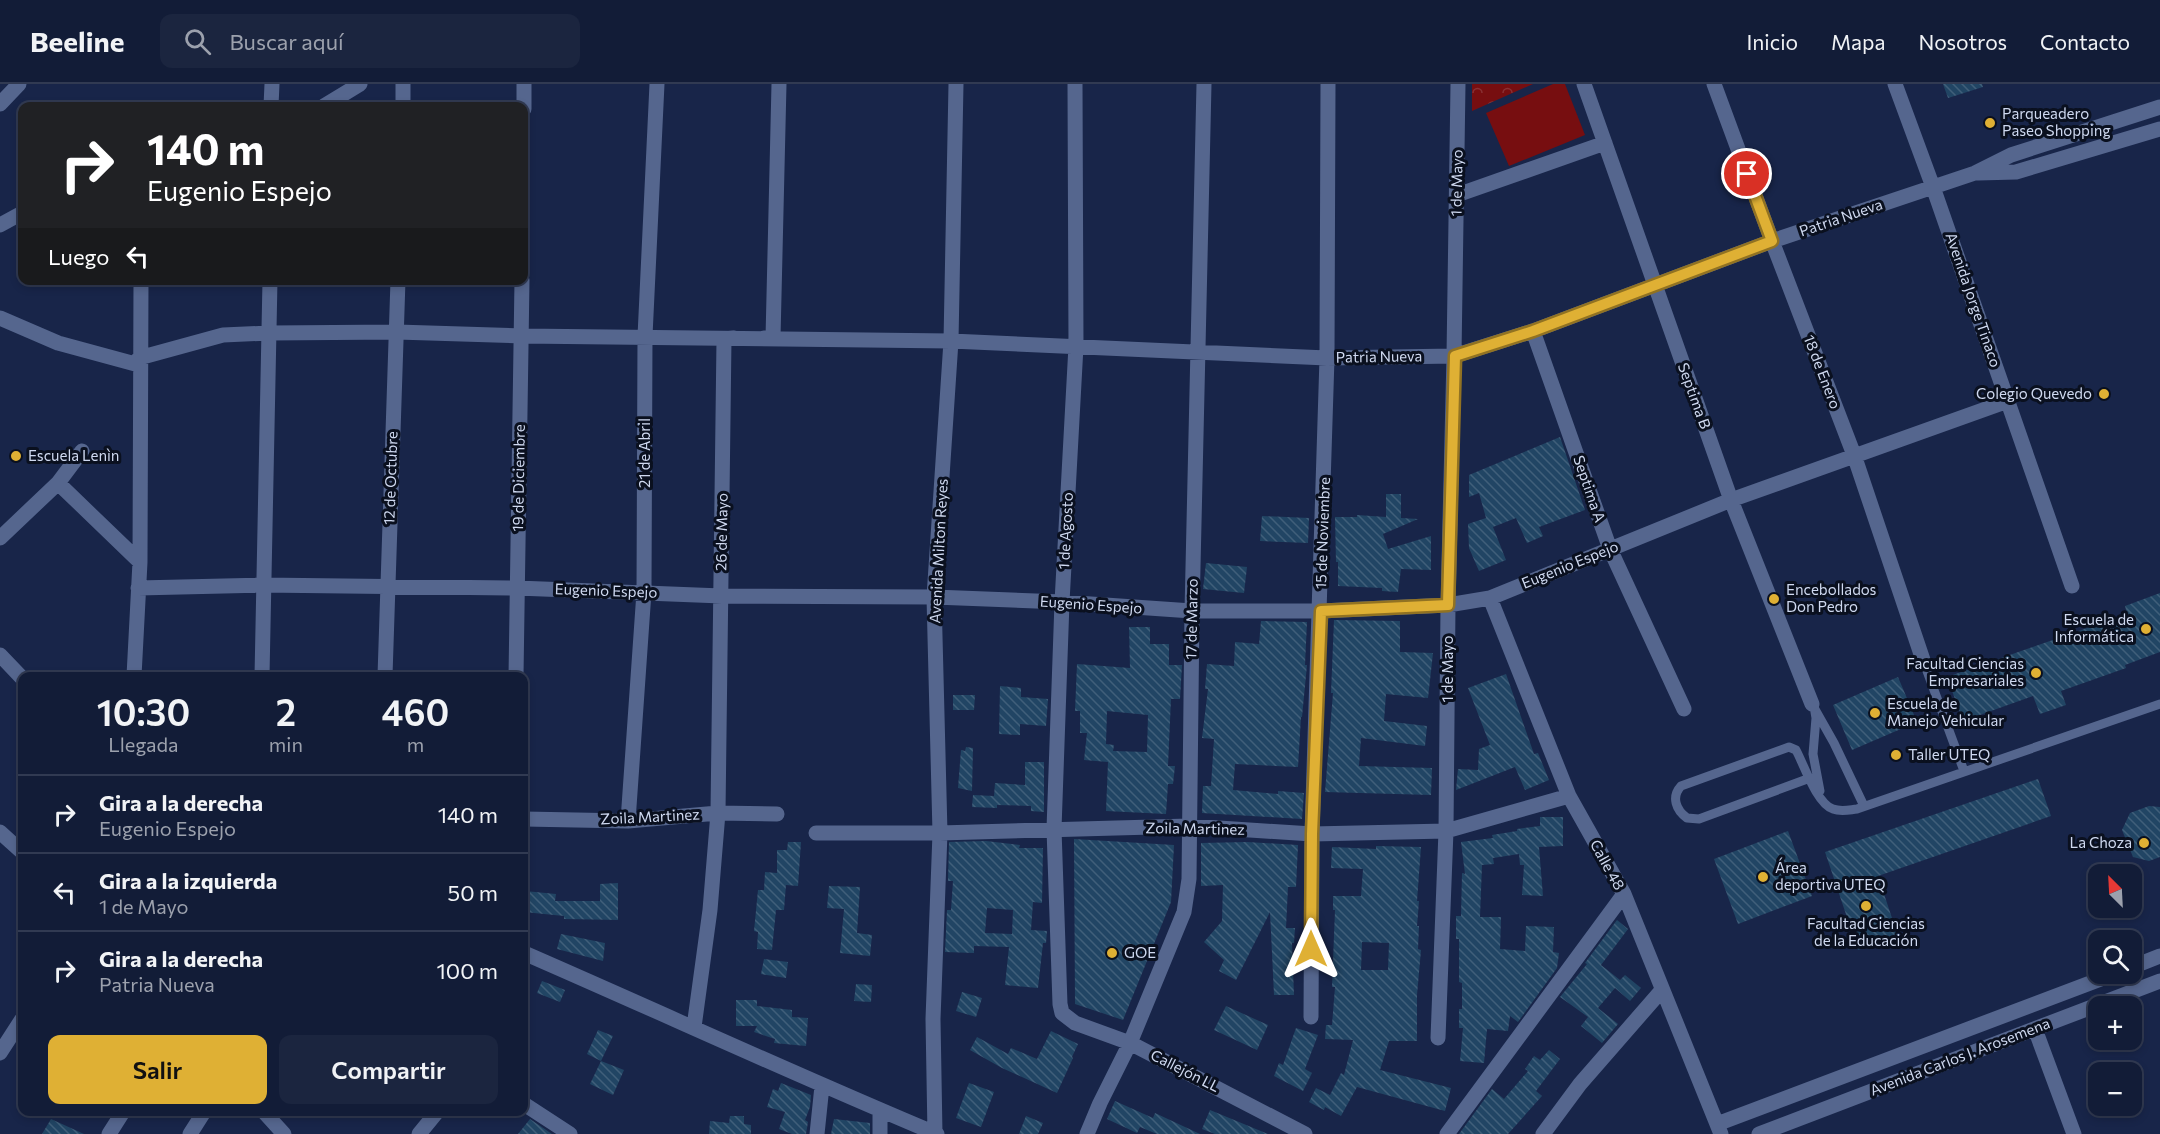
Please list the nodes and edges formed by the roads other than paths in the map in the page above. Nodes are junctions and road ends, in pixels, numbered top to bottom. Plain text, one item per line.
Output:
1 (19, 84) edge
2 (272, 84) edge
3 (360, 84) edge
4 (403, 84) edge
5 (524, 84) edge
6 (657, 84) edge
7 (779, 84) edge
8 (956, 84) edge
9 (1075, 84) edge
10 (1204, 84) edge
11 (1328, 84) edge
12 (1458, 84) edge
13 (1584, 84) edge
14 (1714, 84) edge
15 (1894, 84) edge
16 (271, 102) edge
17 (331, 102) edge
18 (402, 102) edge
19 (524, 102) edge
20 (0, 104) edge
21 (2160, 107) edge
22 (2160, 129) edge
23 (1605, 143) junction
24 (1976, 174) junction
25 (1934, 187) junction
26 (1457, 195) junction
27 (18, 215) edge
28 (0, 225) edge
29 (1772, 241) junction
30 (141, 285) edge
31 (270, 285) edge
32 (398, 285) edge
33 (522, 285) edge
34 (1654, 286) junction
35 (0, 318) edge
36 (1533, 331) junction
37 (397, 332) junction
38 (270, 333) junction
39 (522, 336) junction
40 (645, 336) junction
41 (773, 338) junction
42 (951, 340) junction
43 (1076, 346) junction
44 (1199, 352) junction
45 (1455, 356) junction
46 (1328, 358) junction
47 (139, 361) junction
48 (2008, 401) junction
49 (82, 451) dead end
50 (1854, 455) junction
51 (58, 483) junction
52 (1731, 500) junction
53 (0, 538) edge
54 (1610, 549) junction
55 (140, 562) junction
56 (262, 585) junction
57 (2072, 586) dead end
58 (386, 587) junction
59 (138, 588) junction
60 (517, 588) junction
61 (644, 592) junction
62 (722, 596) junction
63 (934, 597) junction
64 (1490, 598) junction
65 (1062, 602) junction
66 (1448, 605) junction
67 (1192, 611) junction
68 (1321, 611) junction
69 (0, 655) edge
70 (1924, 663) joint
71 (134, 672) edge
72 (262, 672) edge
73 (385, 672) edge
74 (516, 672) edge
75 (18, 674) edge
76 (1812, 704) junction
77 (2160, 704) edge
78 (1684, 709) dead end
79 (1964, 771) junction
80 (1810, 778) junction
81 (1569, 796) junction
82 (1822, 802) junction
83 (1864, 806) junction
84 (718, 813) junction
85 (777, 814) dead end
86 (528, 819) edge
87 (628, 821) junction
88 (1189, 826) junction
89 (1054, 829) junction
90 (1446, 831) junction
91 (940, 833) junction
92 (816, 834) dead end
93 (1312, 834) junction
94 (1, 836) edge
95 (18, 847) edge
96 (1623, 894) junction
97 (528, 955) edge
98 (2160, 956) edge
99 (2142, 963) edge
100 (2160, 981) edge
101 (2089, 984) edge
102 (1662, 990) junction
103 (1062, 1013) joint
104 (1311, 1017) dead end
105 (18, 1024) edge
106 (694, 1026) junction
107 (2035, 1029) junction
108 (1438, 1038) dead end
109 (1130, 1043) junction
110 (0, 1053) edge
111 (822, 1086) junction
112 (528, 1107) edge
113 (880, 1111) junction
114 (120, 1116) edge
115 (201, 1116) edge
116 (268, 1116) edge
117 (434, 1116) edge
118 (1719, 1129) edge
119 (563, 1132) edge
120 (109, 1134) edge
121 (190, 1134) edge
122 (284, 1134) edge
123 (419, 1134) edge
124 (817, 1134) edge
125 (880, 1134) edge
126 (936, 1134) edge
127 (1087, 1134) edge
128 (1305, 1134) edge
129 (1447, 1134) edge
130 (1543, 1134) edge
131 (1759, 1134) edge
132 (2074, 1134) edge

1 - 20 street
2 - 16 street
3 - 17 street
4 - 18 street
5 - 19 street
6 - 40 street, 21 de Abril
7 - 41 street
8 - 42 street, Avenida Milton Reyes
9 - 43 street, 1 de Agosto
10 - 44 street, 17 de Marzo
11 - 46 street, 15 de Noviembre
12 - 26 street, 1 de Mayo
13 - 23 street, Septima B
14 - 29 street, 18 de Enero
15 - 25 street, Avenida Jorge Tinaco
21 - 24 street, Patria Nueva
22 - 24 street, Patria Nueva
23 - 26 street
23 - 34 street, Septima B
24 - 25 street, Patria Nueva
25 - 29 street, Patria Nueva
25 - 48 street, Avenida Jorge Tinaco
26 - 45 street, 1 de Mayo
27 - 28 street
29 - 34 street, Patria Nueva
29 - 50 street, 18 de Enero
30 - 47 street
31 - 38 street
32 - 37 street, 12 de Octubre
33 - 39 street, 19 de Diciembre
34 - 36 street, Patria Nueva
34 - 52 street, Septima B
35 - 47 street
36 - 45 street, Patria Nueva
36 - 54 street, Septima A
37 - 38 street
37 - 39 street
37 - 58 street, 12 de Octubre
38 - 47 street
38 - 56 street
39 - 40 street
39 - 60 street, 19 de Diciembre
40 - 41 street
40 - 61 street, 21 de Abril
41 - 42 street, Patria Nueva
41 - 62 street, 26 de Mayo
42 - 43 street, Patria Nueva
42 - 63 street, Avenida Milton Reyes
43 - 44 street, Patria Nueva
43 - 65 street, 1 de Agosto
44 - 46 street, Patria Nueva
44 - 67 street, 17 de Marzo
45 - 46 street, Patria Nueva
45 - 66 street, 1 de Mayo
46 - 68 street, 15 de Noviembre
47 - 55 street
48 - 50 street, Eugenio Espejo
48 - 57 street, Avenida Jorge Tinaco
49 - 51 street
50 - 52 street, Eugenio Espejo
50 - 70 street, 18 de Enero
51 - 53 street
51 - 55 street
52 - 54 street, Eugenio Espejo
52 - 76 street, Septima B
54 - 64 street, Eugenio Espejo
54 - 78 street, Septima A
55 - 59 street
56 - 58 street, Eugenio Espejo
56 - 59 street, Eugenio Espejo
56 - 72 street
58 - 60 street, Eugenio Espejo
58 - 73 street, 12 de Octubre
59 - 71 street
60 - 61 street, Eugenio Espejo
60 - 74 street, 19 de Diciembre
61 - 62 street, Eugenio Espejo
61 - 87 street, 21 de Abril
62 - 63 street, Eugenio Espejo
62 - 84 street, 26 de Mayo
63 - 65 street, Eugenio Espejo
63 - 91 street, Avenida Milton Reyes
64 - 66 street, Eugenio Espejo
64 - 81 street, Calle 48
65 - 67 street, Eugenio Espejo
65 - 89 street, 1 de Agosto
66 - 68 street, Eugenio Espejo
66 - 90 street, 1 de Mayo
67 - 68 street, Eugenio Espejo
67 - 88 street, 17 de Marzo
68 - 93 street, 15 de Noviembre
69 - 75 street
70 - 79 lane
76 - 82 lane
76 - 83 lane
77 - 79 lane
79 - 83 lane
80 - 80 lane
80 - 82 lane
81 - 90 street, Zoila Martinez
81 - 96 street, Calle 48
82 - 83 lane
84 - 85 street, Zoila Martinez
84 - 87 street, Zoila Martinez
84 - 106 street, 26 de Mayo
86 - 87 street, Zoila Martinez
88 - 89 street, Zoila Martinez
88 - 93 street, Zoila Martinez
88 - 109 street, 17 de Marzo
89 - 91 street, Zoila Martinez
89 - 103 street, 1 de Agosto
90 - 93 street, Zoila Martinez
90 - 108 street, 1 de Mayo
91 - 92 street, Zoila Martinez
91 - 126 street, Avenida Milton Reyes
93 - 104 street, 15 de Noviembre
94 - 95 street
96 - 102 street, Calle 48
96 - 129 street
97 - 106 street
98 - 99 street
100 - 107 street, Avenida Carlos J. Arosemena
101 - 118 street, Avenida Carlos J. Arosemena
102 - 118 street, Calle 48
102 - 130 street
103 - 109 street, Callejón LL
105 - 110 street
106 - 111 street
107 - 131 street, Avenida Carlos J. Arosemena
107 - 132 street
109 - 127 street, 17 de Marzo
109 - 128 street, Callejón LL
111 - 113 street
111 - 124 street
112 - 119 street
113 - 125 street
113 - 126 street
114 - 120 street
115 - 121 street
116 - 122 street
117 - 123 street

